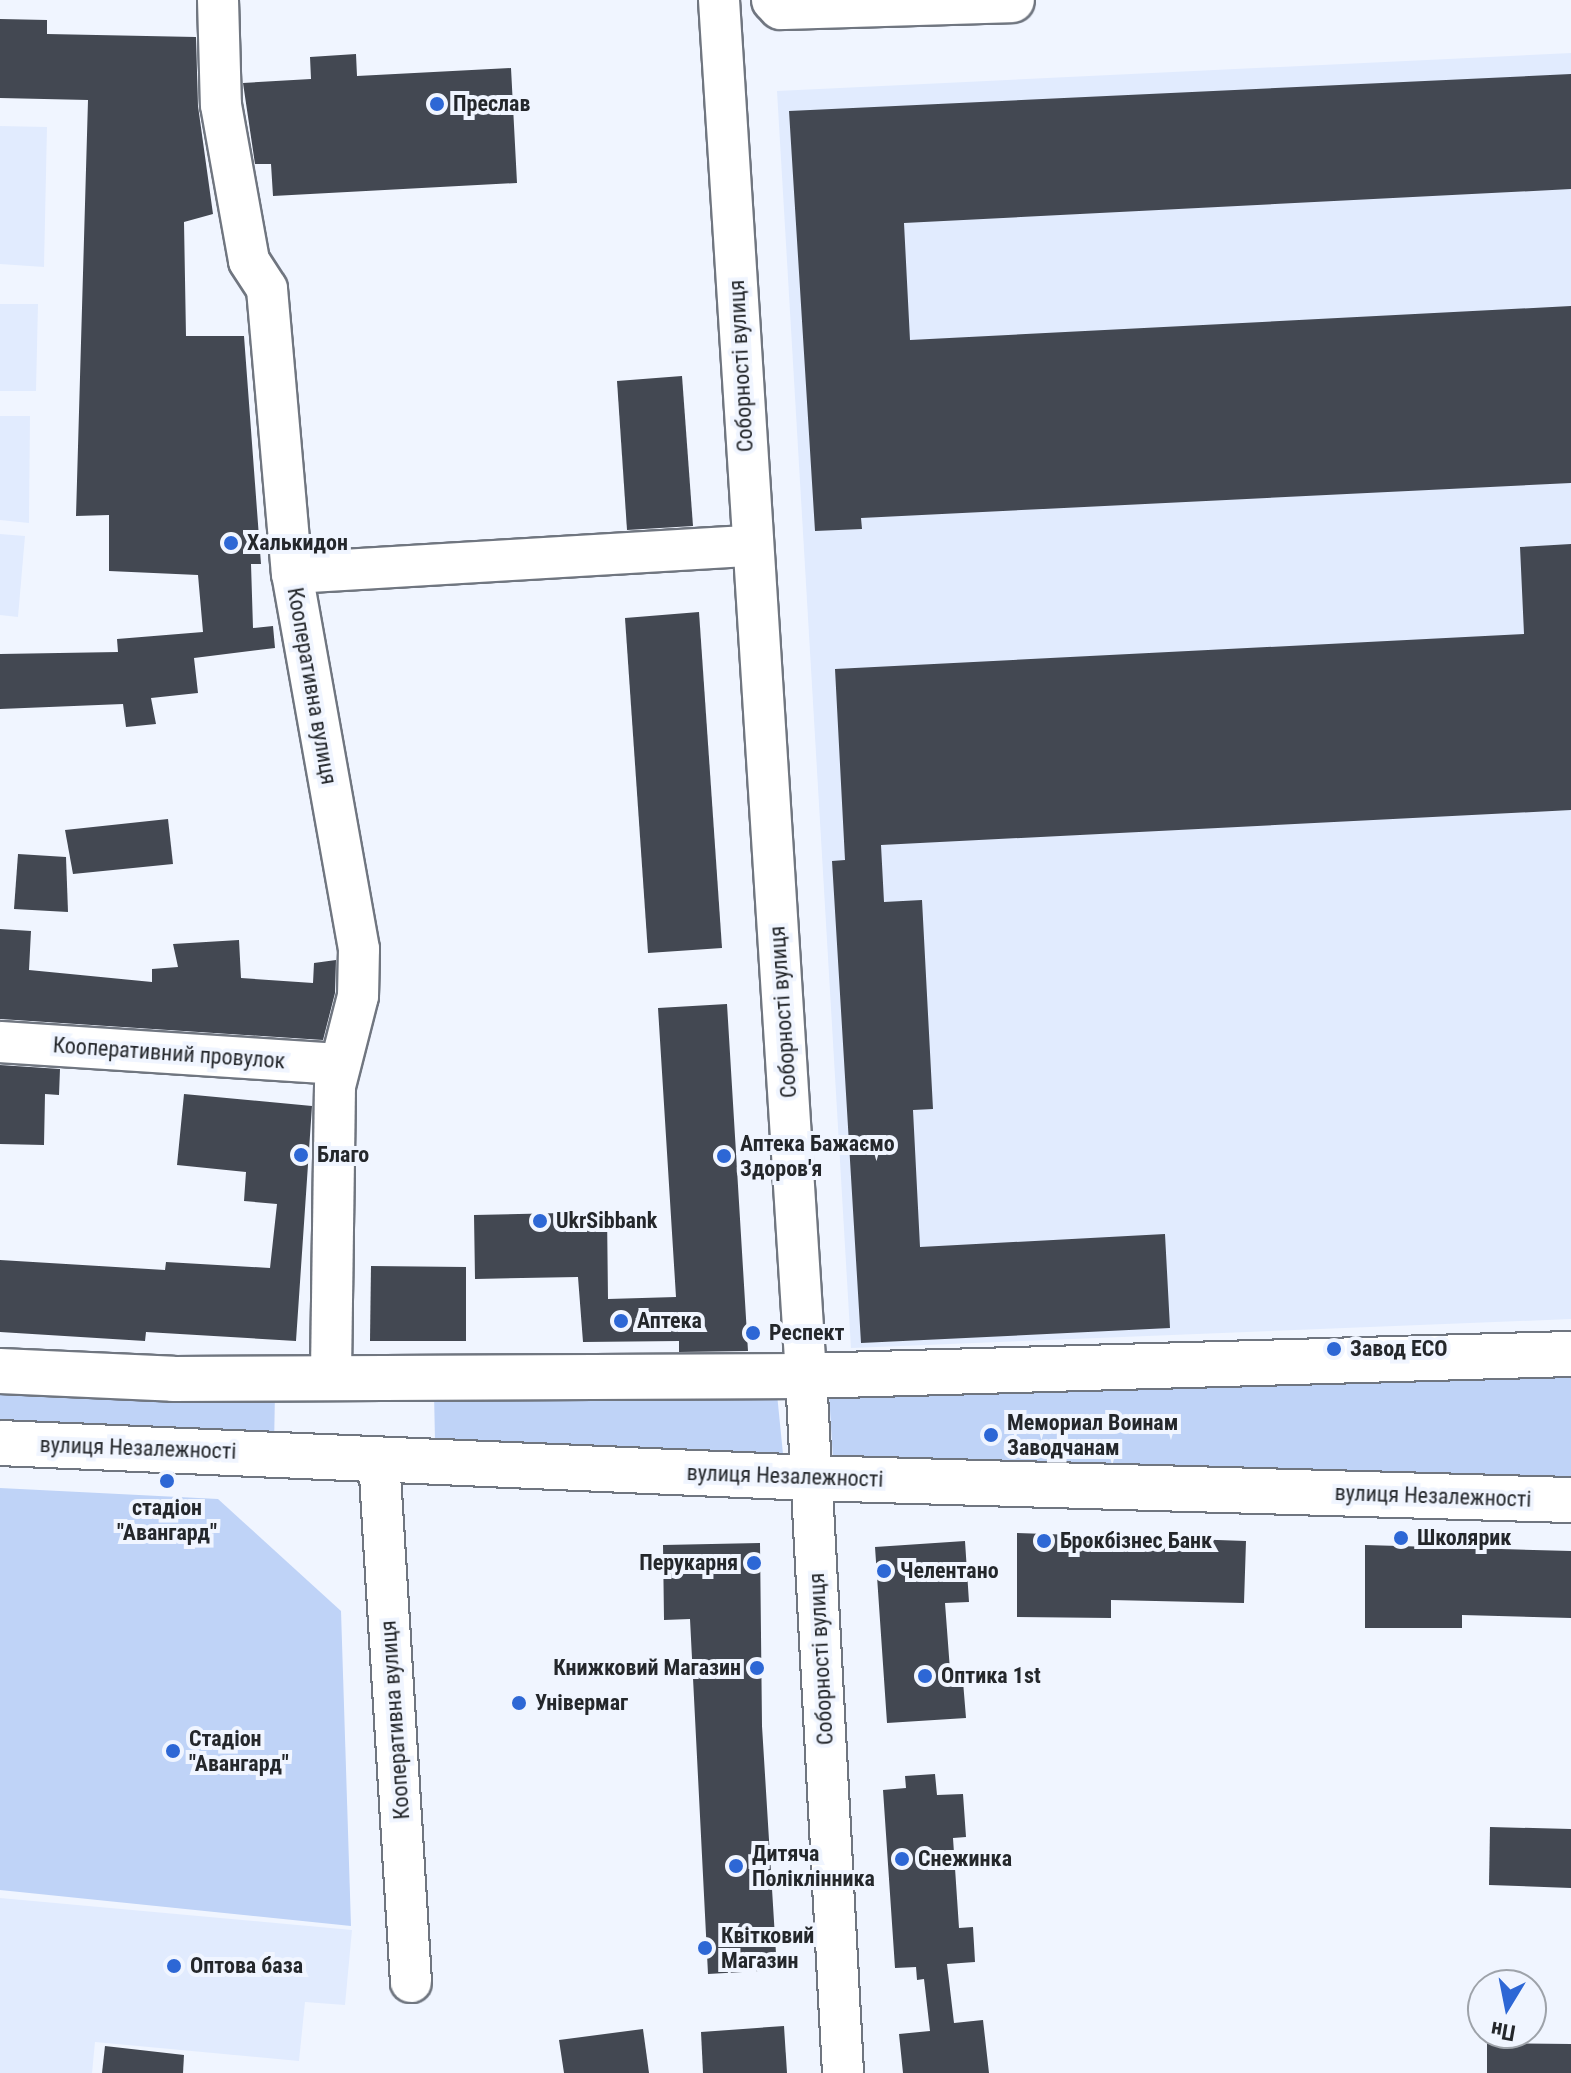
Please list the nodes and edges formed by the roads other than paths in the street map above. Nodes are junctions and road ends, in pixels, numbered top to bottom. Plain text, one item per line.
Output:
1 (218, 0) edge
2 (719, 0) edge
3 (774, 0) edge
4 (1012, 0) edge
5 (751, 546) junction
6 (292, 573) junction
7 (0, 1042) edge
8 (338, 1064) junction
9 (1571, 1354) edge
10 (0, 1371) edge
11 (331, 1376) junction
12 (806, 1376) junction
13 (0, 1443) edge
14 (379, 1459) junction
15 (810, 1478) junction
16 (1571, 1500) edge
17 (411, 1982) dead end
18 (843, 2073) edge

1 - 6 street, Кооперативна вулиця
2 - 5 street, Соборності вулиця
3 - 4 street
5 - 6 street
5 - 12 street, Соборності вулиця
6 - 8 street, Кооперативна вулиця
7 - 8 street, Кооперативний провулок
8 - 11 street, Кооперативна вулиця
9 - 12 street
10 - 11 street
11 - 12 street
12 - 15 street, Соборності вулиця
13 - 14 street, вулиця Незалежності
14 - 15 street, вулиця Незалежності
14 - 17 street, Кооперативна вулиця
15 - 16 street, вулиця Незалежності
15 - 18 street, Соборності вулиця

